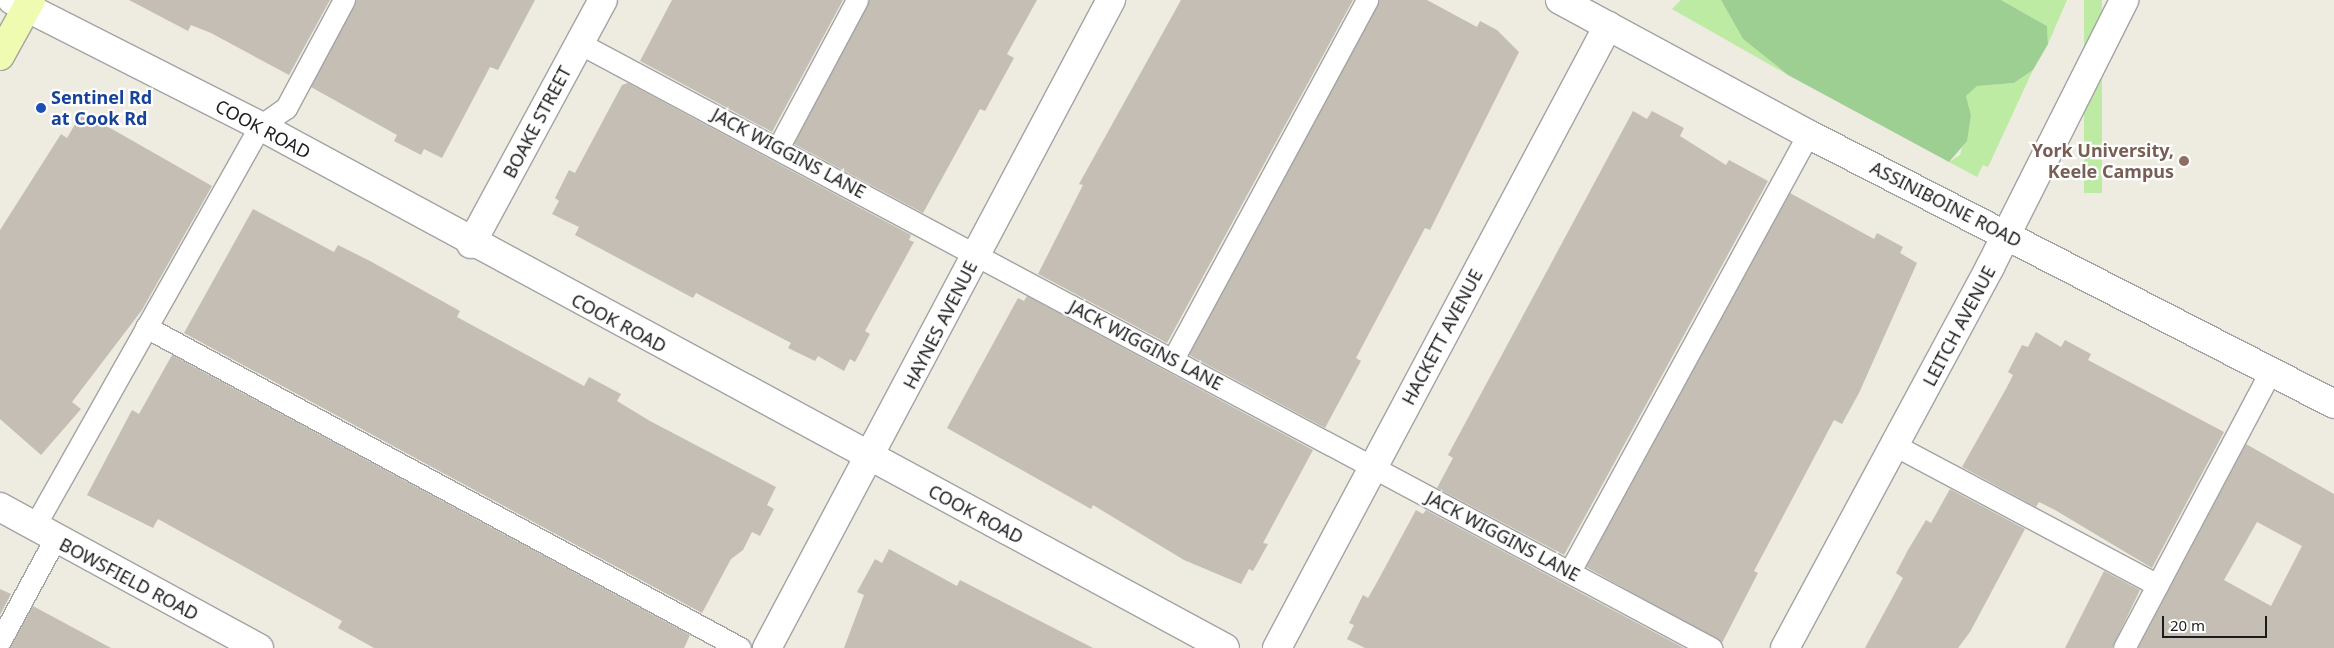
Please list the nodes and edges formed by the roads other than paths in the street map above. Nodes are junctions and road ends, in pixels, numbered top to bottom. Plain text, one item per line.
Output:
1 (344, 0) edge
2 (603, 0) edge
3 (857, 0) edge
4 (1111, 0) edge
5 (1368, 0) edge
6 (1560, 0) edge
7 (2124, 0) edge
8 (23, 2) edge
9 (1608, 26) junction
10 (579, 43) junction
11 (0, 56) edge
12 (260, 126) junction
13 (1808, 134) junction
14 (778, 148) junction
15 (2006, 234) junction
16 (471, 244) junction
17 (977, 254) junction
18 (146, 327) junction
19 (1173, 360) junction
20 (2271, 370) junction
21 (2334, 404) edge
22 (1896, 446) junction
23 (870, 458) junction
24 (1371, 467) junction
25 (0, 508) edge
26 (44, 533) junction
27 (1570, 571) junction
28 (2156, 585) junction
29 (0, 641) edge
30 (255, 647) edge
31 (740, 648) edge
32 (767, 648) edge
33 (1225, 648) edge
34 (1277, 648) edge
35 (1711, 648) edge
36 (1786, 648) edge
37 (2124, 648) edge

1 - 12 lane
2 - 10 street, BOAKE STREET
3 - 14 lane
4 - 17 street, HAYNES AVENUE
5 - 19 lane
6 - 9 street, ASSINIBOINE ROAD
7 - 15 street, LEITCH AVENUE
8 - 11 street
8 - 12 street, COOK ROAD
9 - 13 street, ASSINIBOINE ROAD
9 - 24 street, HACKETT AVENUE
10 - 14 lane, JACK WIGGINS LANE
10 - 16 street, BOAKE STREET
12 - 16 street, COOK ROAD
12 - 18 lane
13 - 15 street, ASSINIBOINE ROAD
13 - 27 lane
14 - 17 lane, JACK WIGGINS LANE
15 - 20 street, ASSINIBOINE ROAD
15 - 22 street, LEITCH AVENUE
16 - 23 street, COOK ROAD
17 - 19 lane, JACK WIGGINS LANE
17 - 23 street, HAYNES AVENUE
18 - 26 lane
18 - 31 lane
19 - 24 lane, JACK WIGGINS LANE
20 - 21 street, ASSINIBOINE ROAD
20 - 28 lane
22 - 28 lane
22 - 36 street, LEITCH AVENUE
23 - 32 street, HAYNES AVENUE
23 - 33 street, COOK ROAD
24 - 27 lane, JACK WIGGINS LANE
24 - 34 street, HACKETT AVENUE
25 - 26 street, BOWSFIELD ROAD
26 - 29 lane
26 - 30 street, BOWSFIELD ROAD
27 - 35 lane, JACK WIGGINS LANE
28 - 37 lane

